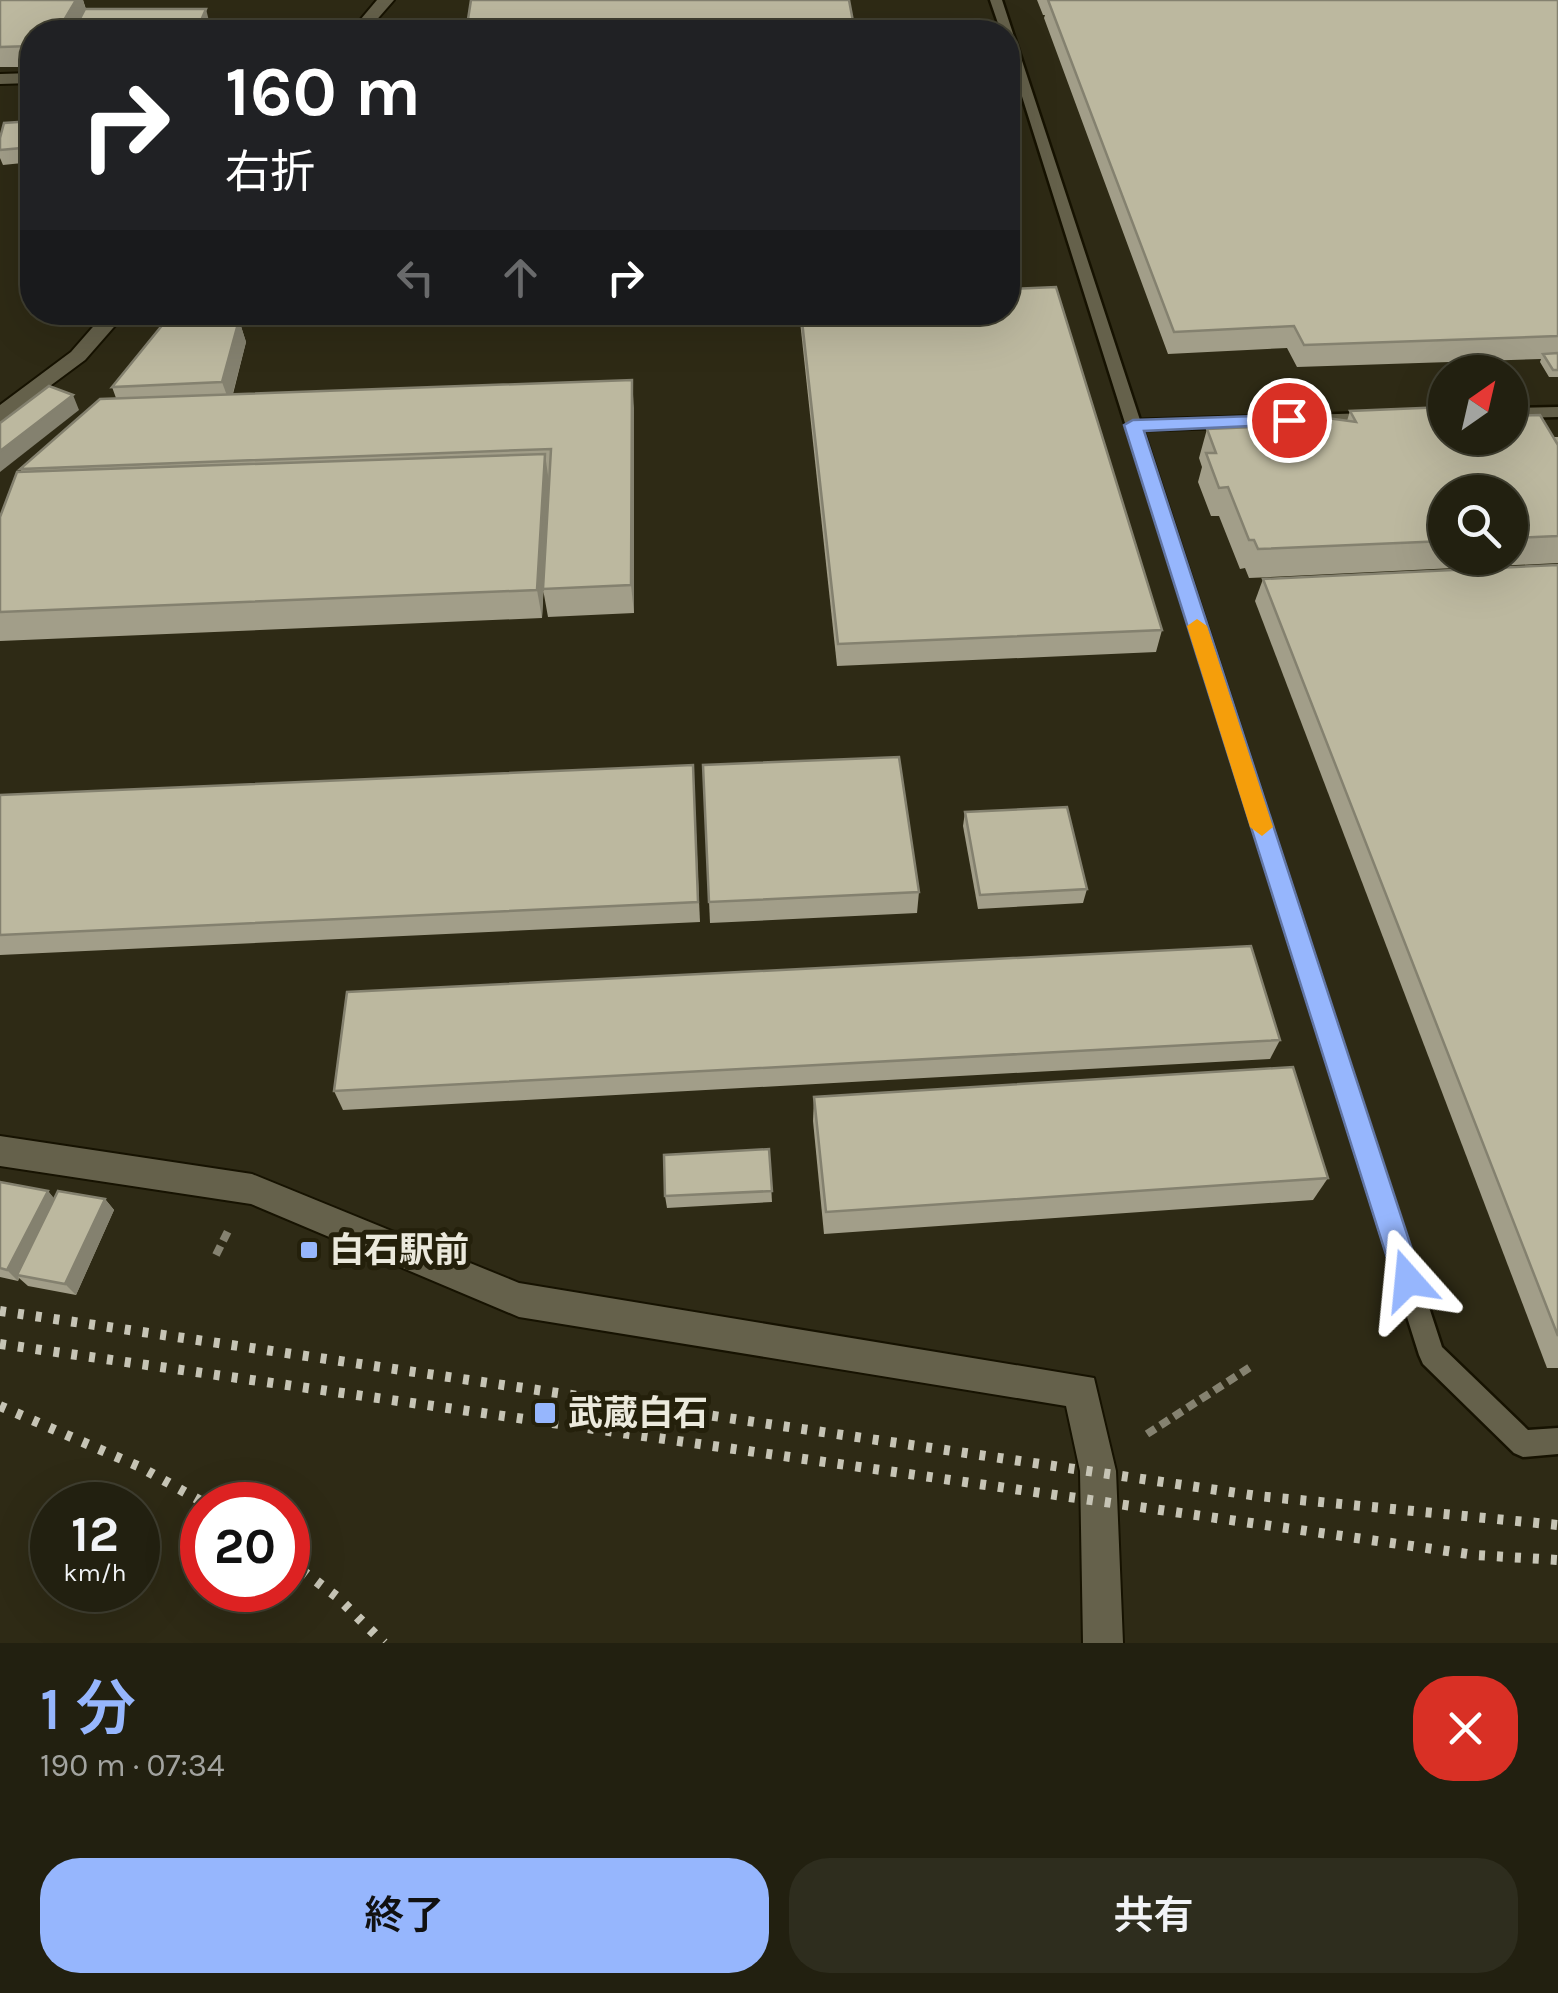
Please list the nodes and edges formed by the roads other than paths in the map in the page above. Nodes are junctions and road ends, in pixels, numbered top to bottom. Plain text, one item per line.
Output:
1 (386, 0) edge
2 (368, 20) edge
3 (1020, 74) edge
4 (105, 325) edge
5 (1558, 412) edge
6 (1528, 413) edge
7 (0, 416) edge
8 (1386, 417) edge
9 (1133, 425) junction
10 (0, 1152) edge
11 (1558, 1442) edge
12 (1103, 1643) edge

1 - 2 street
3 - 9 lane
4 - 7 street
5 - 6 lane
8 - 9 lane
9 - 11 lane
10 - 12 street

